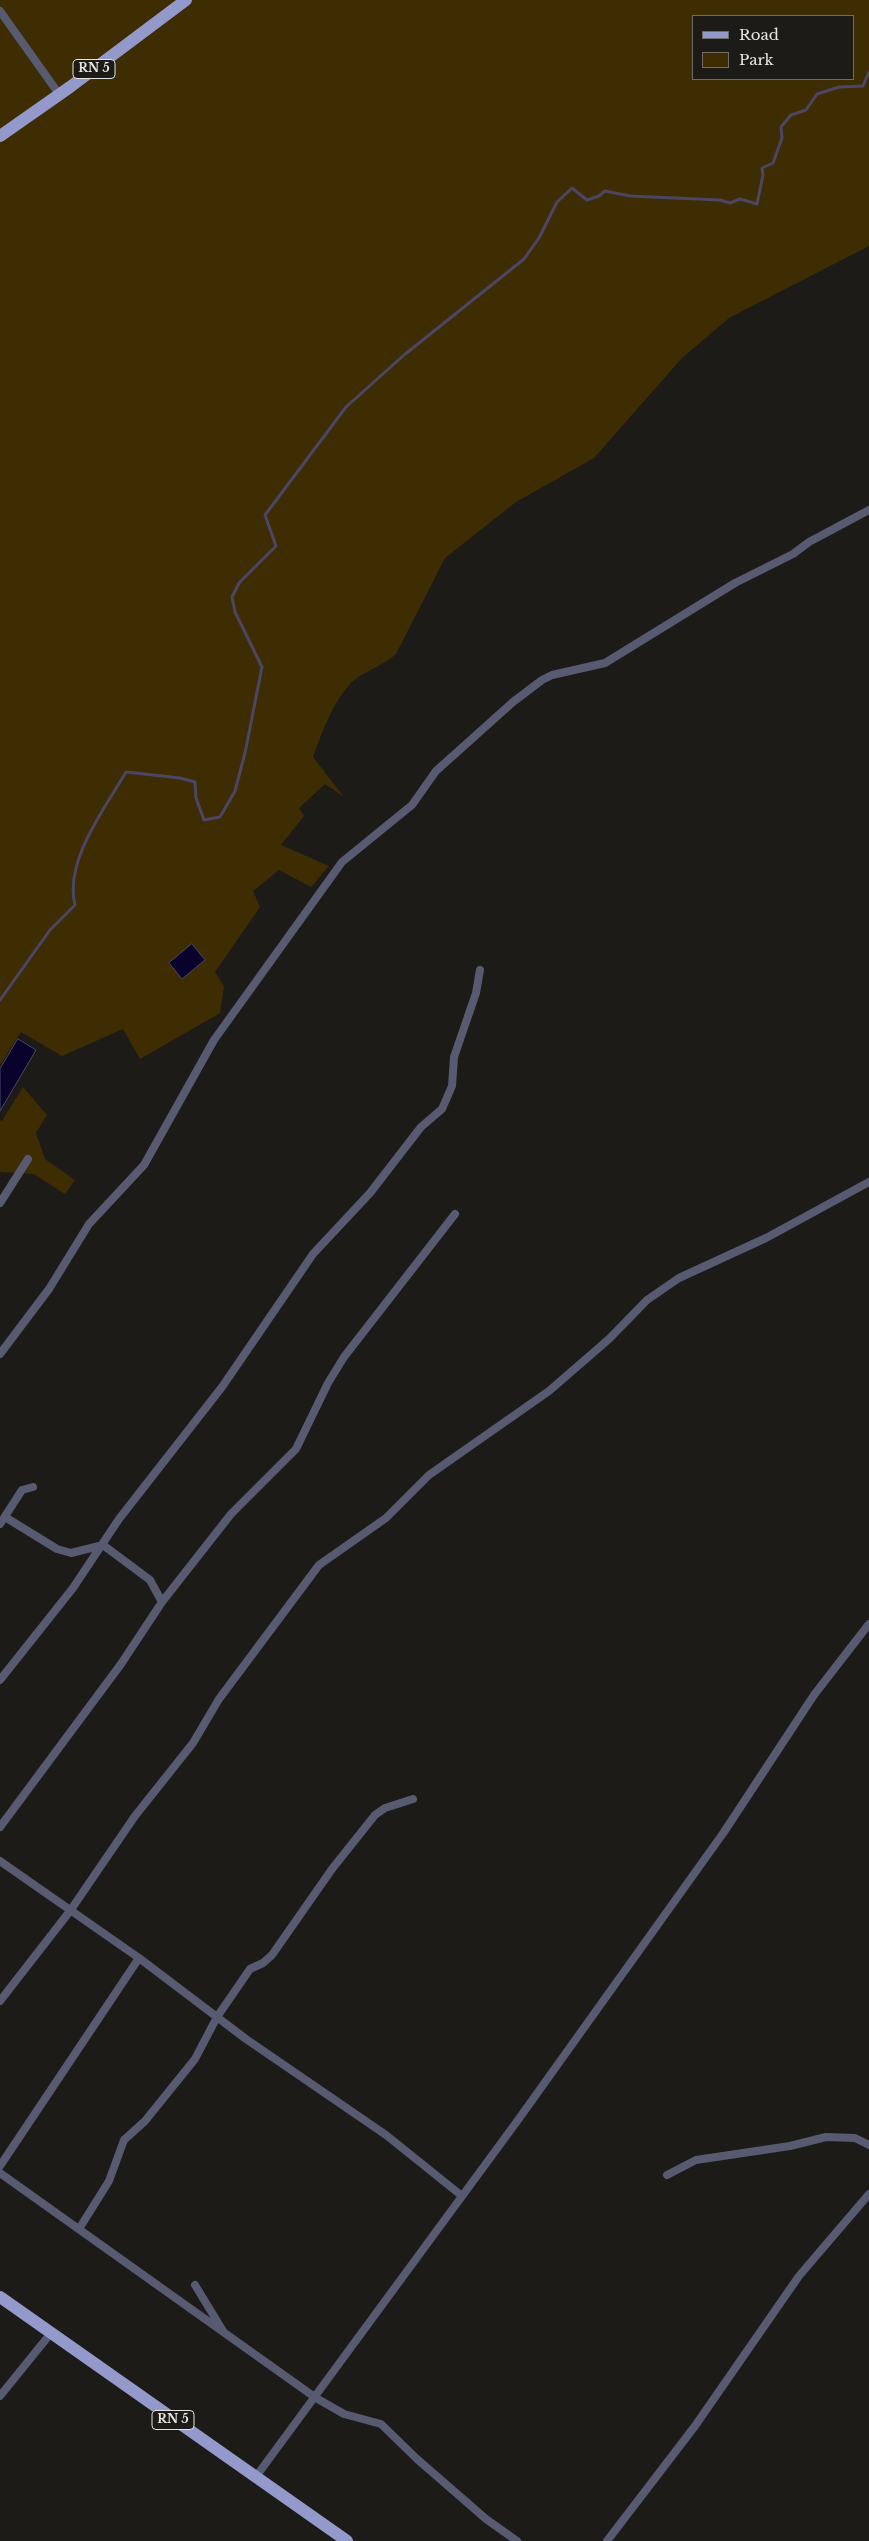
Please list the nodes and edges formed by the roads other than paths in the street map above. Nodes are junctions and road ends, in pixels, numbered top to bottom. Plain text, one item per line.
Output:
1 (186, 0) edge
2 (0, 11) edge
3 (59, 94) junction
4 (0, 136) edge
5 (869, 510) edge
6 (480, 970) dead end
7 (28, 1160) dead end
8 (869, 1182) edge
9 (0, 1203) edge
10 (455, 1214) dead end
11 (0, 1354) edge
12 (33, 1487) dead end
13 (2, 1520) edge
14 (103, 1545) junction
15 (162, 1602) junction
16 (869, 1624) edge
17 (0, 1680) edge
18 (413, 1799) dead end
19 (0, 1827) edge
20 (0, 1861) edge
21 (70, 1911) junction
22 (140, 1958) junction
23 (0, 2000) edge
24 (217, 2017) junction
25 (869, 2145) edge
26 (0, 2166) edge
27 (0, 2173) edge
28 (667, 2175) dead end
29 (869, 2194) edge
30 (462, 2196) junction
31 (78, 2229) junction
32 (195, 2286) dead end
33 (0, 2297) edge
34 (51, 2333) junction
35 (225, 2334) junction
36 (0, 2396) edge
37 (316, 2398) junction
38 (255, 2478) junction
39 (347, 2541) edge
40 (517, 2541) edge
41 (607, 2541) edge

1 - 3 main road, RN 5
2 - 3 street
3 - 4 main road, RN 5
5 - 11 street
6 - 14 street
7 - 9 street
8 - 21 street
10 - 15 street
12 - 13 street
13 - 14 street
14 - 15 street
14 - 17 street
15 - 19 street
16 - 30 street
18 - 24 street
20 - 21 street
21 - 22 street
21 - 23 street
22 - 24 street
22 - 26 street
24 - 30 street
24 - 31 street
25 - 28 street
27 - 31 street
29 - 41 street
30 - 37 street
31 - 35 street
32 - 35 street
33 - 34 main road, RN 5
34 - 36 street
34 - 38 main road, RN 5
35 - 37 street
37 - 38 street
37 - 40 street
38 - 39 main road, RN 5

